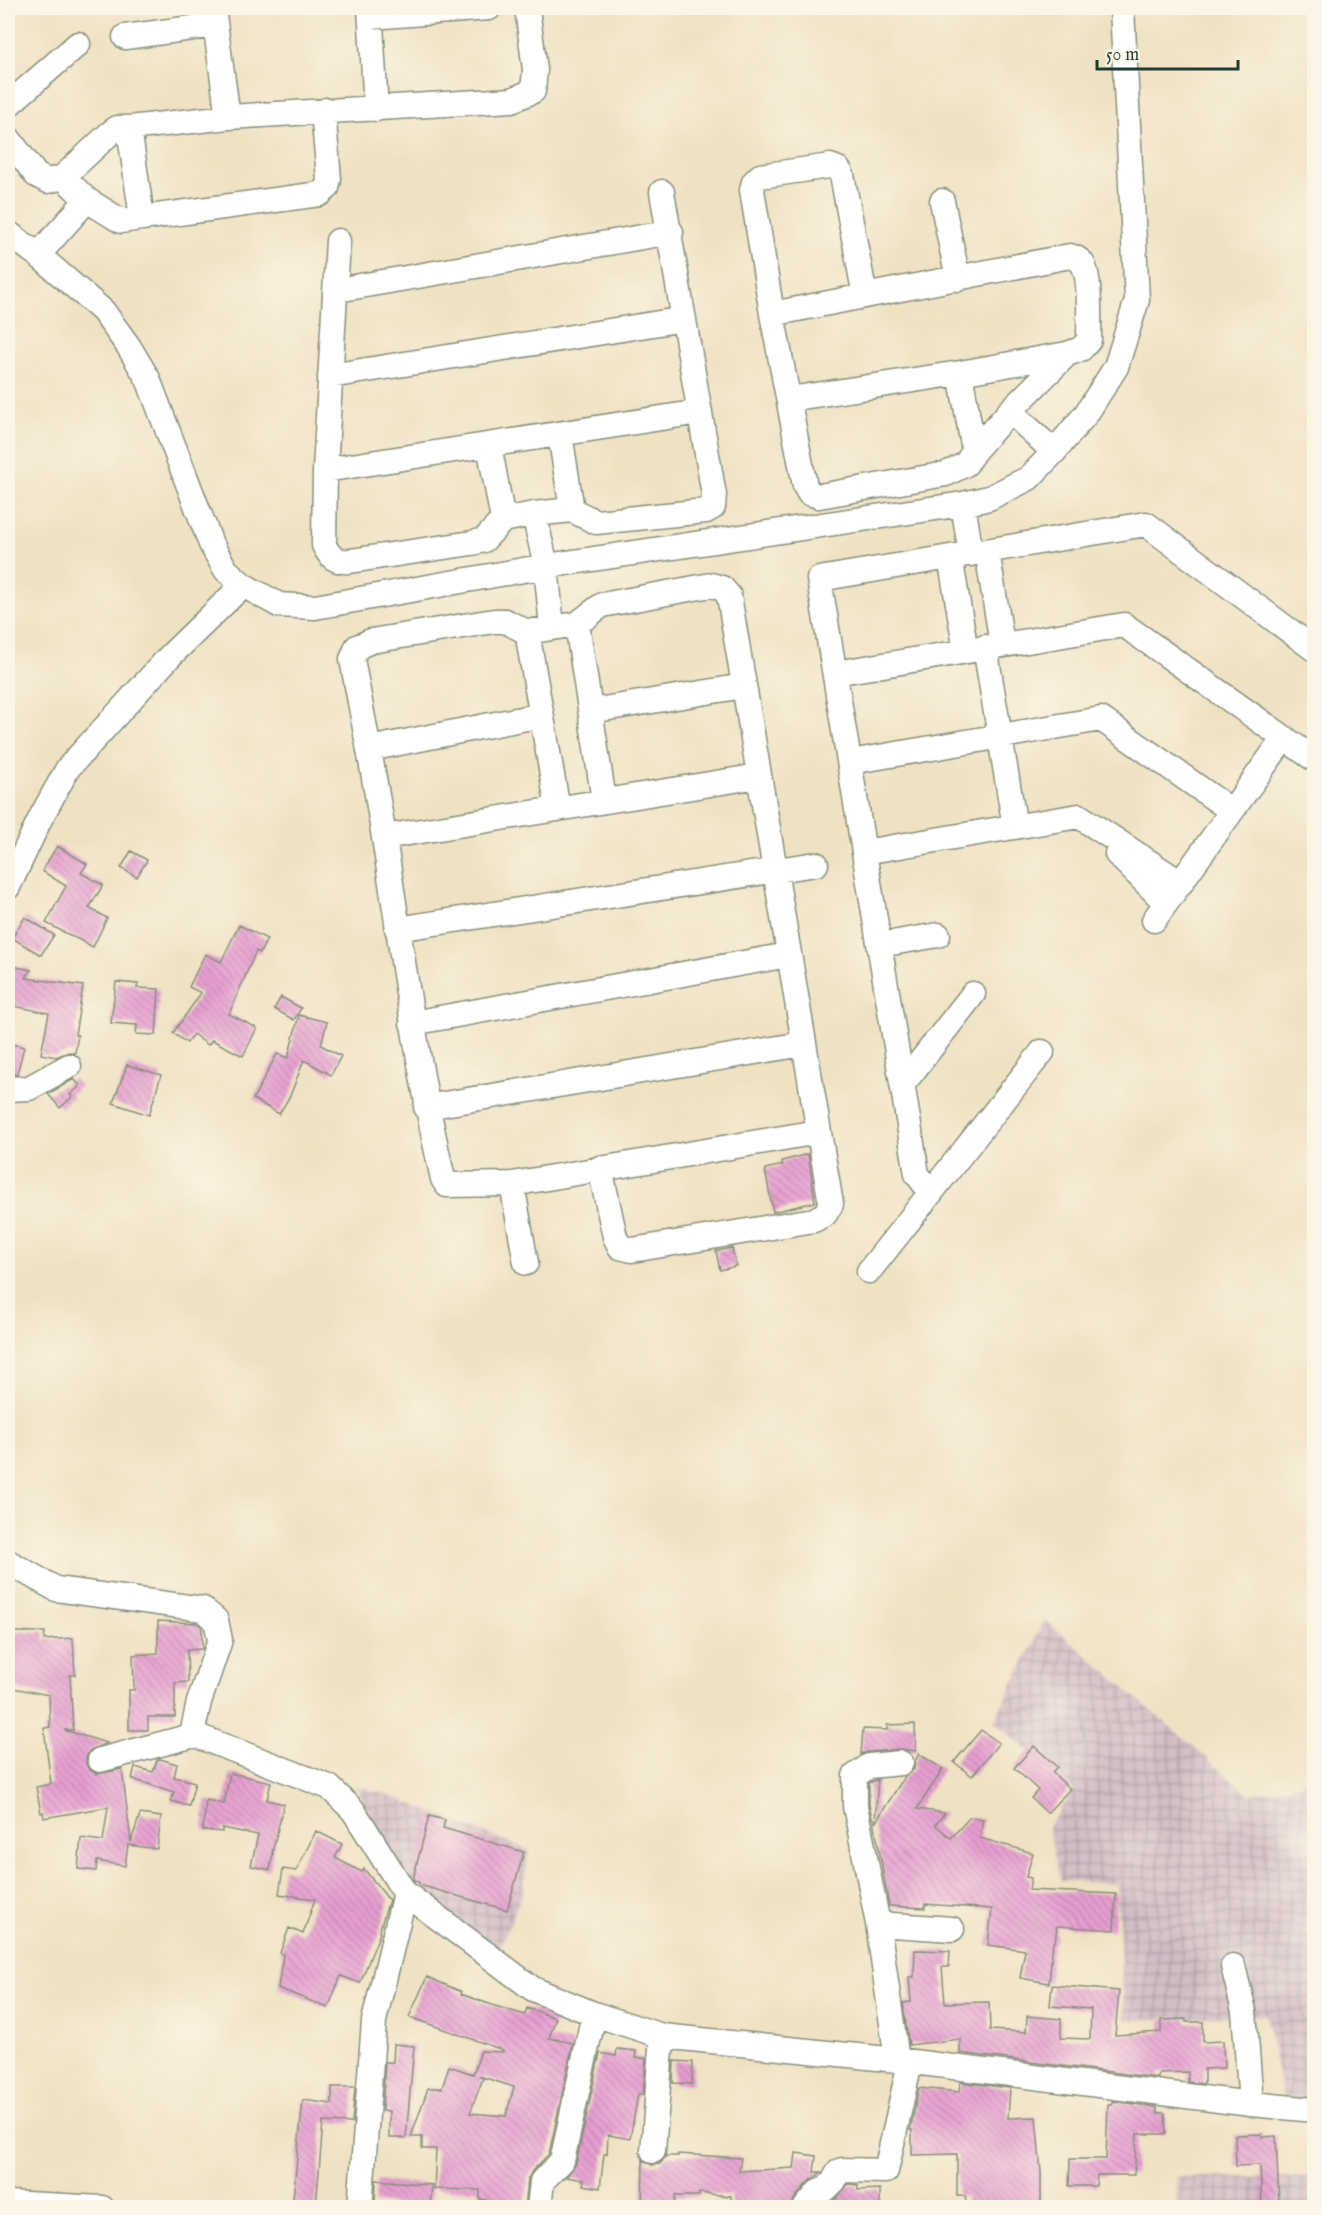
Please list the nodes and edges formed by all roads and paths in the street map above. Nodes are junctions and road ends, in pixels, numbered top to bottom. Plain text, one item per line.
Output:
1 (489, 8) edge
2 (527, 8) edge
3 (1122, 8) edge
4 (370, 12) edge
5 (214, 16) edge
6 (125, 37) dead end
7 (78, 44) dead end
8 (8, 105) edge
9 (376, 109) junction
10 (326, 110) junction
11 (228, 117) junction
12 (129, 128) junction
13 (8, 138) edge
14 (63, 177) junction
15 (662, 192) dead end
16 (87, 200) junction
17 (942, 201) dead end
18 (142, 218) junction
19 (671, 232) junction
20 (8, 233) edge
21 (338, 241) dead end
22 (38, 255) junction
23 (958, 279) junction
24 (337, 290) junction
25 (865, 296) junction
26 (772, 314) junction
27 (684, 319) junction
28 (1067, 354) junction
29 (960, 373) junction
30 (330, 376) junction
31 (789, 399) junction
32 (1010, 411) junction
33 (700, 412) junction
34 (560, 434) junction
35 (489, 445) junction
36 (974, 451) junction
37 (1054, 452) junction
38 (325, 470) junction
39 (963, 504) junction
40 (572, 510) junction
41 (534, 514) junction
42 (503, 520) junction
43 (969, 554) junction
44 (546, 566) junction
45 (243, 585) junction
46 (577, 624) junction
47 (552, 627) junction
48 (526, 632) junction
49 (984, 647) junction
50 (1314, 649) edge
51 (835, 673) junction
52 (744, 686) junction
53 (591, 711) junction
54 (541, 715) junction
55 (1000, 737) junction
56 (1284, 738) junction
57 (369, 749) junction
58 (1314, 759) edge
59 (850, 762) junction
60 (759, 776) junction
61 (604, 801) junction
62 (558, 808) junction
63 (1232, 811) junction
64 (1079, 816) junction
65 (1015, 827) junction
66 (384, 837) junction
67 (864, 852) junction
68 (816, 864) dead end
69 (774, 870) junction
70 (1181, 883) junction
71 (8, 887) edge
72 (397, 929) junction
73 (938, 935) dead end
74 (880, 945) junction
75 (789, 955) junction
76 (973, 994) dead end
77 (412, 1023) junction
78 (803, 1044) junction
79 (1042, 1052) dead end
80 (69, 1066) dead end
81 (903, 1084) junction
82 (8, 1089) edge
83 (426, 1107) junction
84 (818, 1132) junction
85 (600, 1168) junction
86 (512, 1184) junction
87 (931, 1193) junction
88 (526, 1263) dead end
89 (869, 1271) dead end
90 (8, 1562) edge
91 (195, 1735) junction
92 (100, 1760) dead end
93 (901, 1764) dead end
94 (405, 1893) junction
95 (878, 1924) junction
96 (952, 1929) dead end
97 (1233, 1966) dead end
98 (594, 2014) junction
99 (662, 2036) junction
100 (903, 2061) junction
101 (1251, 2104) junction
102 (1314, 2110) edge
103 (653, 2151) dead end
104 (8, 2203) edge
105 (102, 2208) edge
106 (360, 2208) edge
107 (538, 2208) edge
108 (805, 2208) edge

1 - 4 street
2 - 9 street
3 - 37 street
4 - 9 street
5 - 6 street
5 - 11 street
7 - 8 street
9 - 10 street
10 - 11 street
10 - 18 street
11 - 12 street
12 - 14 street
12 - 18 street
13 - 14 street
14 - 16 street
15 - 19 street
16 - 18 street
16 - 22 street
17 - 23 street
19 - 24 street
19 - 27 street
20 - 22 street
21 - 24 street
22 - 45 street
23 - 25 street
23 - 28 street
24 - 30 street
25 - 26 street
25 - 26 street
26 - 31 street
27 - 30 street
27 - 33 street
28 - 29 street
28 - 32 street
29 - 31 street
29 - 36 street
30 - 38 street
31 - 36 street
32 - 36 street
32 - 37 street
33 - 34 street
33 - 40 street
34 - 35 street
34 - 40 street
35 - 38 street
35 - 42 street
37 - 39 street
38 - 42 street
39 - 43 street
39 - 44 street
40 - 41 street
41 - 42 street
41 - 44 street
43 - 49 street
43 - 49 street
43 - 50 street
43 - 51 street
44 - 45 street
44 - 47 street
45 - 71 street
46 - 47 street
46 - 52 street
46 - 53 street
47 - 48 street
48 - 54 street
48 - 57 street
49 - 51 street
49 - 55 street
49 - 56 street
51 - 59 street
52 - 53 street
52 - 60 street
53 - 61 street
54 - 57 street
54 - 62 street
55 - 59 street
55 - 63 street
55 - 65 street
56 - 58 street
56 - 63 street
57 - 66 street
59 - 67 street
60 - 61 street
60 - 69 street
61 - 62 street
62 - 66 street
63 - 70 street
64 - 65 street
64 - 70 street
64 - 70 street
65 - 67 street
66 - 72 street
67 - 74 street
68 - 69 street
69 - 72 street
69 - 75 street
72 - 77 street
73 - 74 street
74 - 81 street
75 - 77 street
75 - 78 street
76 - 81 street
77 - 83 street
78 - 83 street
78 - 84 street
79 - 87 street
80 - 82 street
81 - 87 street
83 - 86 street
84 - 85 street
84 - 85 street
85 - 86 street
86 - 88 street
87 - 89 street
90 - 91 street
91 - 92 street
91 - 94 street
93 - 95 street
94 - 98 street
94 - 106 street
95 - 96 street
95 - 100 street
97 - 101 street
98 - 99 street
98 - 107 street
99 - 100 street
99 - 103 street
100 - 101 street
100 - 108 street
101 - 102 street
104 - 105 street

